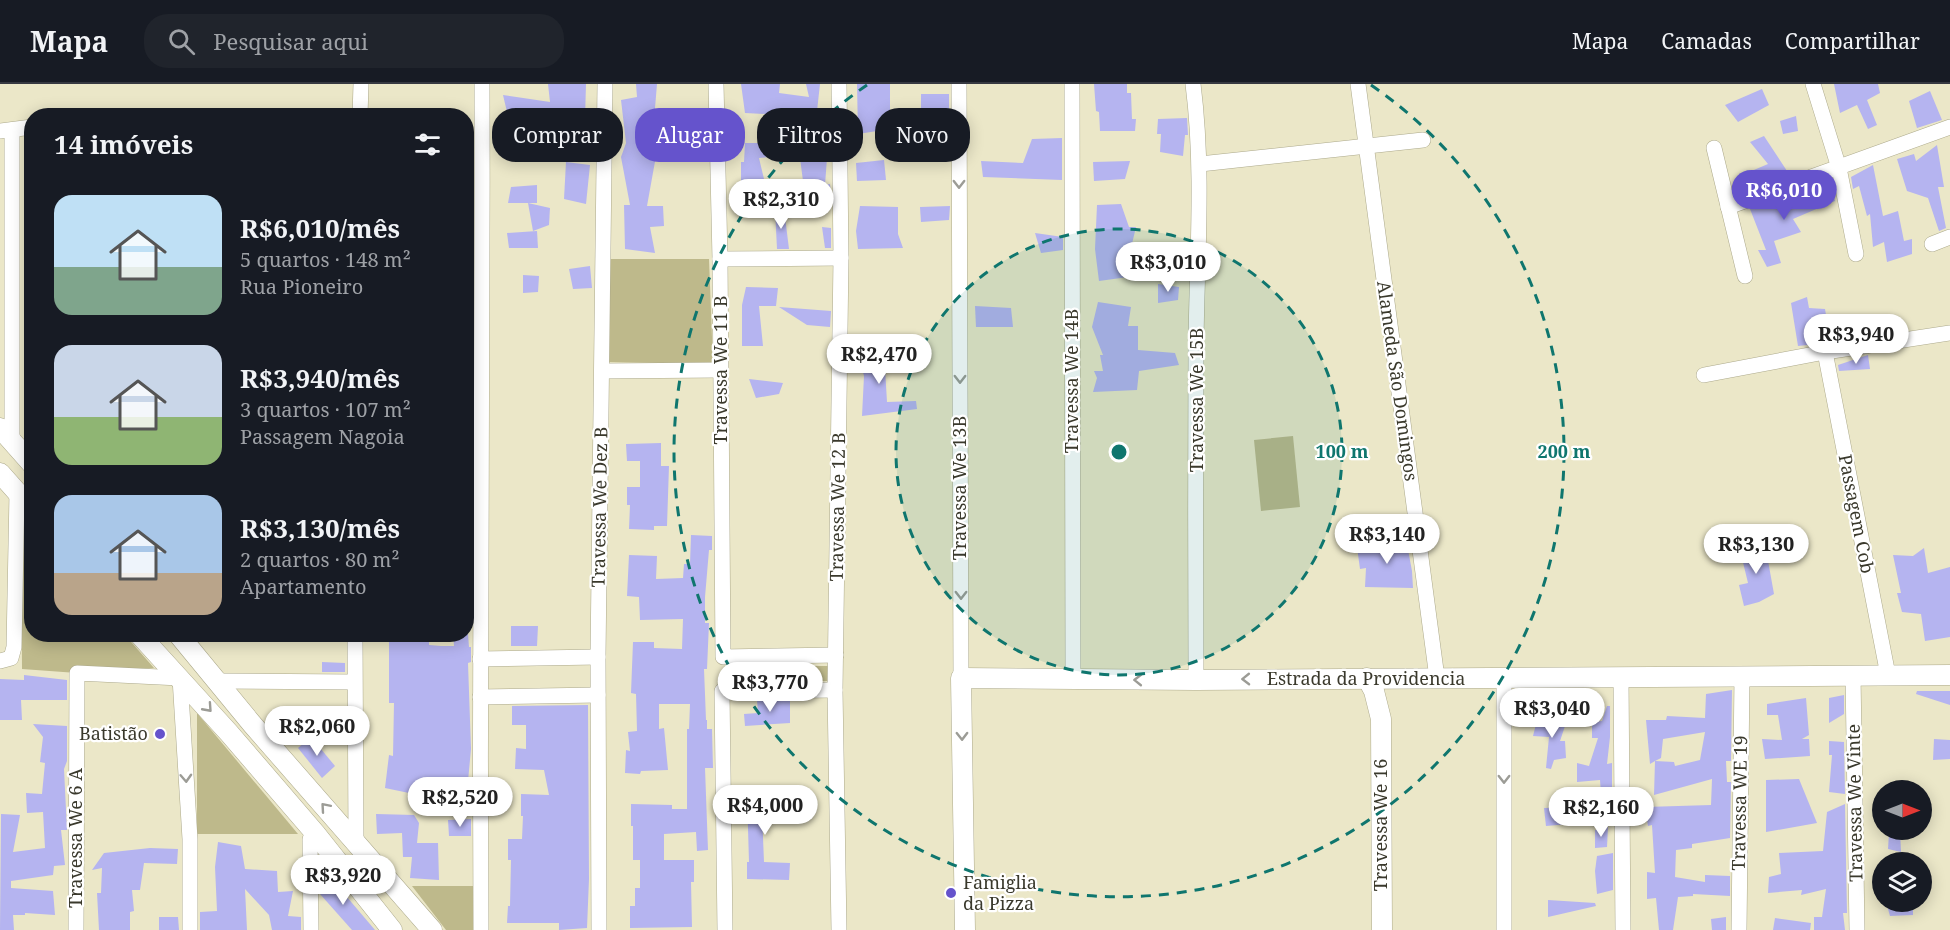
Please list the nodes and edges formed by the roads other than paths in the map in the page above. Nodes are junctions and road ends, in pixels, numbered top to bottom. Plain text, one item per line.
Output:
1 (361, 84) edge
2 (482, 84) edge
3 (606, 84) edge
4 (716, 84) edge
5 (839, 84) edge
6 (959, 84) edge
7 (1072, 84) edge
8 (1193, 84) edge
9 (1358, 84) edge
10 (1813, 84) edge
11 (360, 108) edge
12 (1950, 127) edge
13 (24, 129) edge
14 (6, 130) edge
15 (1423, 140) dead end
16 (1366, 147) junction
17 (1714, 148) dead end
18 (1200, 164) junction
19 (1839, 168) junction
20 (1728, 207) junction
21 (1950, 237) edge
22 (1932, 244) dead end
23 (1856, 254) dead end
24 (841, 258) junction
25 (720, 259) junction
26 (1745, 276) dead end
27 (1950, 333) edge
28 (1825, 352) junction
29 (720, 370) junction
30 (602, 371) junction
31 (1704, 375) dead end
32 (6, 435) edge
33 (24, 455) edge
34 (0, 473) edge
35 (17, 493) junction
36 (24, 500) edge
37 (146, 642) edge
38 (185, 642) edge
39 (355, 642) edge
40 (836, 655) junction
41 (598, 657) junction
42 (480, 659) junction
43 (0, 661) edge
44 (1853, 675) junction
45 (1888, 675) junction
46 (1950, 675) edge
47 (213, 676) junction
48 (961, 677) junction
49 (1742, 677) junction
50 (180, 678) junction
51 (1367, 678) junction
52 (1407, 678) junction
53 (1437, 678) junction
54 (1504, 678) junction
55 (1621, 678) junction
56 (1073, 679) junction
57 (1196, 680) junction
58 (354, 682) junction
59 (835, 690) junction
60 (598, 694) junction
61 (480, 697) junction
62 (1381, 719) junction
63 (315, 833) junction
64 (356, 843) junction
65 (76, 930) edge
66 (190, 930) edge
67 (311, 930) edge
68 (392, 930) edge
69 (432, 930) edge
70 (481, 930) edge
71 (598, 930) edge
72 (724, 930) edge
73 (839, 930) edge
74 (965, 930) edge
75 (1382, 930) edge
76 (1504, 930) edge
77 (1623, 930) edge
78 (1739, 930) edge
79 (1857, 930) edge

1 - 11 street
2 - 42 street
3 - 30 street, Travessa We Dez B
4 - 25 street, Travessa We 11 B
5 - 24 street, Travessa We 12 B
6 -> 48 street, Travessa We 13B
7 - 56 street, Travessa We 14B
8 - 18 street, Travessa We 15B
9 - 16 street, Alameda São Domingos
10 - 19 street
12 - 19 street
13 - 14 street
14 - 32 street
15 - 16 street
16 - 18 street
16 - 53 street, Alameda São Domingos
17 - 20 street
18 - 57 street, Travessa We 15B
19 - 20 street
19 - 23 street
20 - 26 street
21 - 22 street
24 - 25 street
24 - 40 street, Travessa We 12 B
25 - 29 street, Travessa We 11 B
27 - 28 street
28 - 31 street
28 - 45 street, Passagem Cob
29 - 30 street
29 - 40 street, Travessa We 11 B
30 - 41 street, Travessa We Dez B
32 - 33 main road
34 - 35 main road
35 - 36 main road
35 - 43 street
37 - 50 main road
38 - 47 main road
39 - 58 street
40 - 59 street, Travessa We 12 B
41 - 42 street
41 - 60 street, Travessa We Dez B
42 - 61 street
44 - 45 main road, Estrada da Providencia
44 - 49 main road, Estrada da Providencia
44 - 79 street, Travessa We Vinte
45 - 46 main road, Estrada da Providencia
47 - 50 main road
47 - 58 street
64 -> 47 main road
48 - 56 main road, Estrada da Providencia
48 -> 74 main road, Travessa We 13B
49 - 55 main road, Estrada da Providencia
49 - 78 street, Travessa WE 19
50 -> 63 main road
50 - 65 street, Travessa We 6 A
50 -> 66 street
51 - 52 main road, Estrada da Providencia
51 -> 57 main road, Estrada da Providencia
51 - 62 main road
52 - 53 main road, Estrada da Providencia
52 - 62 main road
53 - 54 main road, Estrada da Providencia
54 - 55 main road, Estrada da Providencia
54 -> 76 street
55 - 77 street
57 -> 56 main road, Estrada da Providencia
58 - 64 street
59 - 72 street
59 - 73 street, Travessa We 12 B
60 - 61 street
60 - 71 street, Travessa We Dez B
61 - 70 street
62 - 75 main road, Travessa We 16
63 - 67 street
63 - 68 main road
64 - 69 main road

